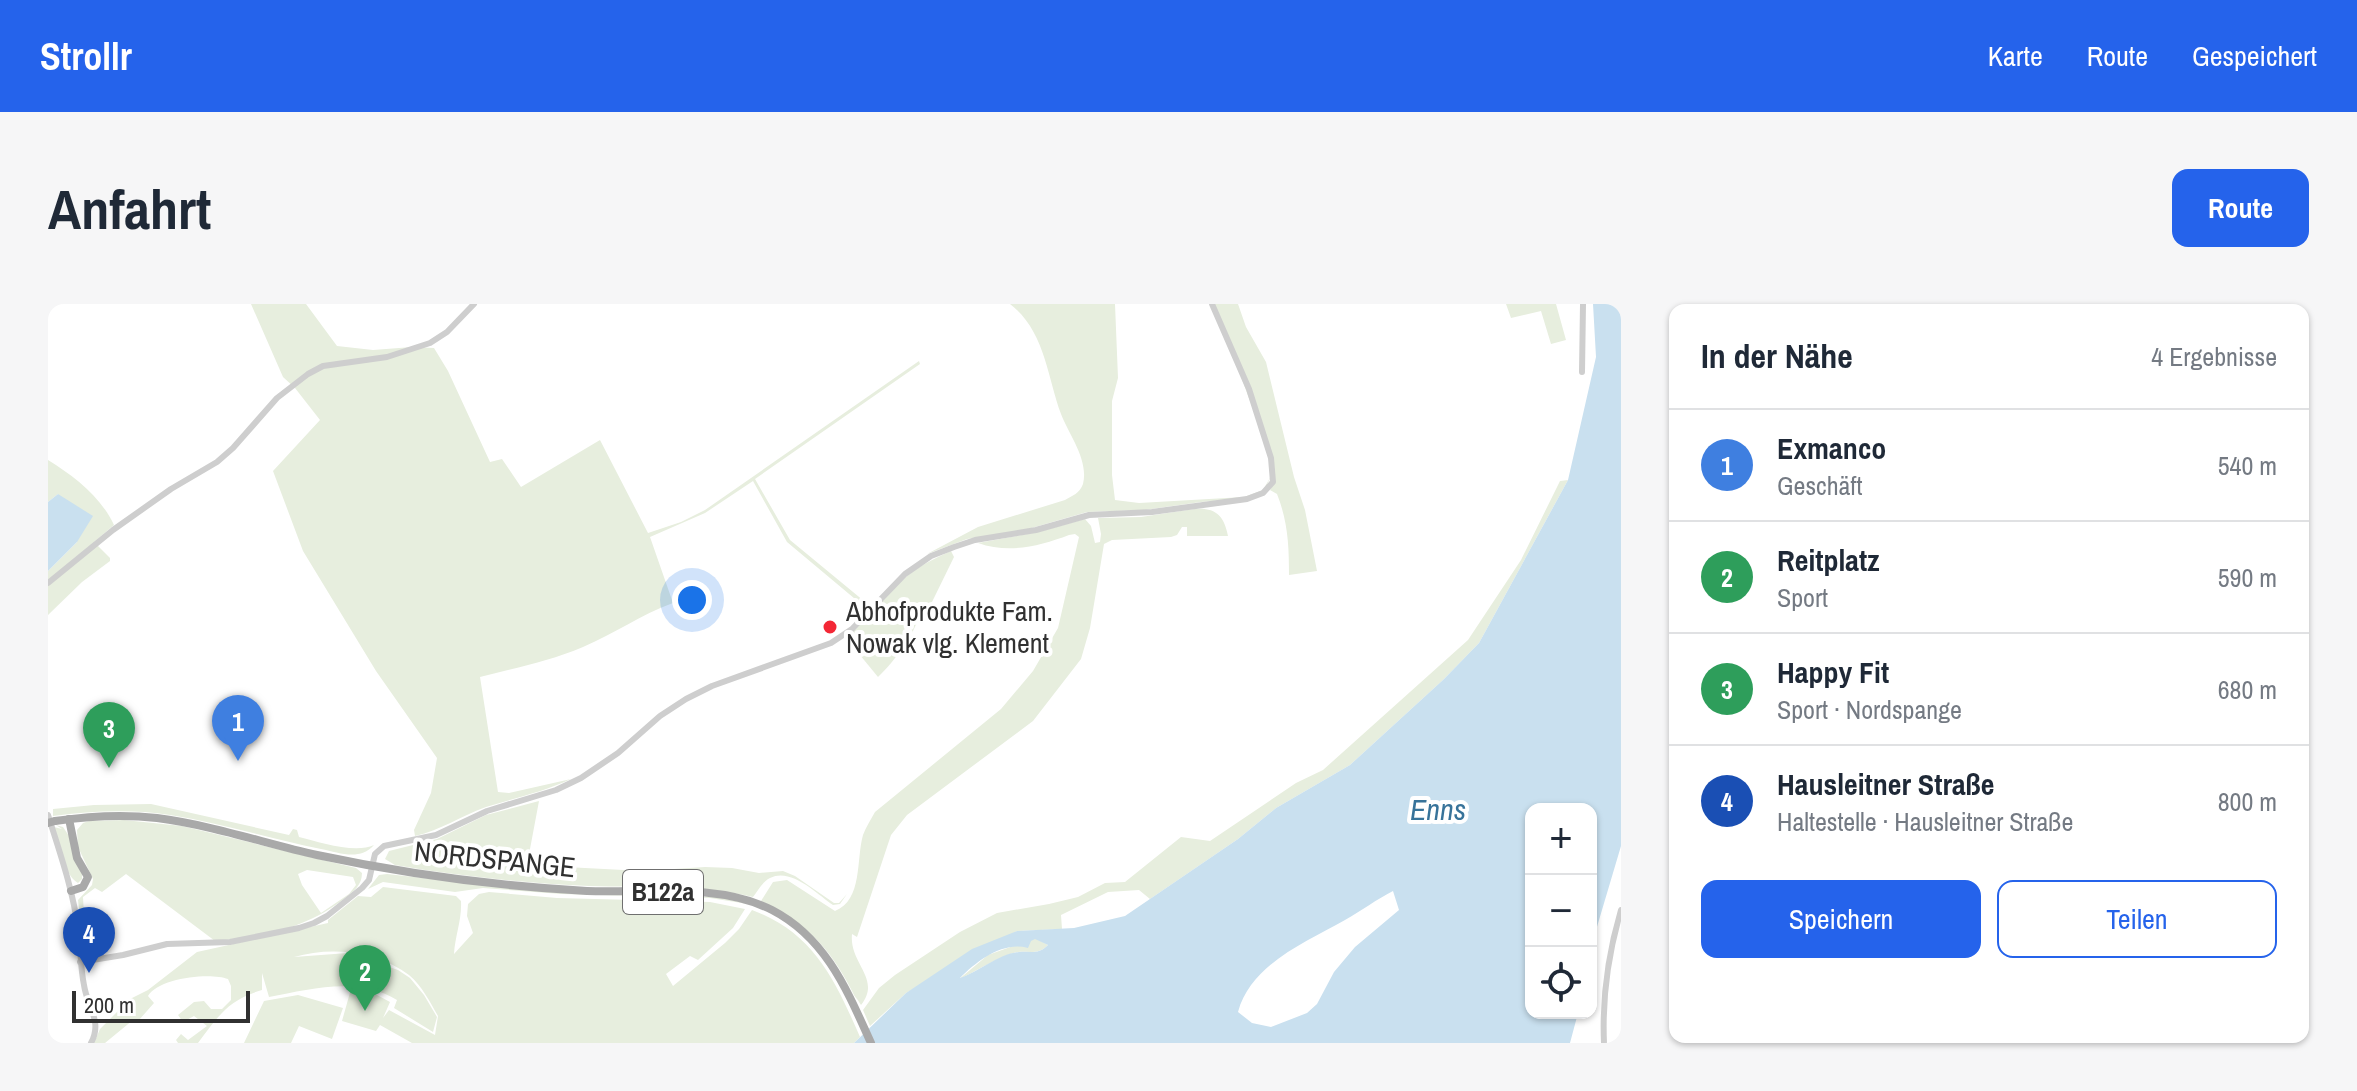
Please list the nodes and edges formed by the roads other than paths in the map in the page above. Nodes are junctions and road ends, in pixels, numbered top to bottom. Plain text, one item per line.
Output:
1 (474, 304) edge
2 (1212, 304) edge
3 (1583, 304) edge
4 (1582, 372) dead end
5 (48, 583) edge
6 (69, 819) junction
7 (50, 820) edge
8 (372, 866) junction
9 (71, 891) junction
10 (1621, 910) edge
11 (80, 962) junction
12 (91, 1043) edge
13 (871, 1043) edge
14 (1604, 1043) edge

1 - 5 street
2 - 8 street
3 - 4 street
6 - 7 main road, NORDSPANGE / B122a
6 - 8 main road, NORDSPANGE / B122a
6 - 9 main road
7 - 9 street
8 - 11 street
8 - 13 main road, NORDSPANGE / B122a
9 - 11 street
10 - 14 street
11 - 12 street

